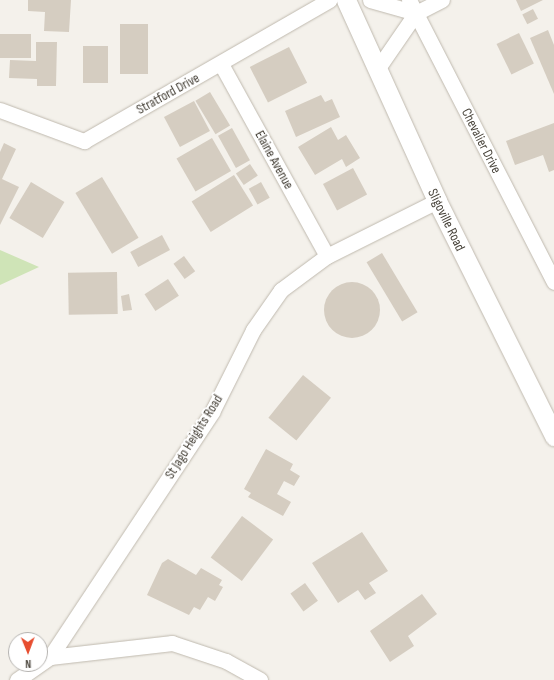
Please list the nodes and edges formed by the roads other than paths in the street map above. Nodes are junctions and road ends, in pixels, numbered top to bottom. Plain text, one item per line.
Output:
1 (329, 0) edge
2 (346, 0) edge
3 (370, 0) edge
4 (442, 0) edge
5 (412, 6) edge
6 (221, 64) junction
7 (378, 68) junction
8 (0, 110) edge
9 (437, 201) junction
10 (327, 256) junction
11 (554, 282) edge
12 (554, 436) edge
13 (50, 657) junction
14 (17, 680) edge
15 (260, 680) edge

1 - 6 street, Stratford Drive
2 - 7 street, Sligoville Road
3 - 5 street
4 - 5 street
5 - 7 street
5 - 11 street, Chevalier Drive
6 - 8 street, Stratford Drive
6 - 10 street, Elaine Avenue
7 - 9 street, Sligoville Road
9 - 10 street, St Jago Heights Road
9 - 12 street, Sligoville Road
10 - 13 street, St Jago Heights Road
13 - 14 street, St Jago Heights Road
13 - 15 street

